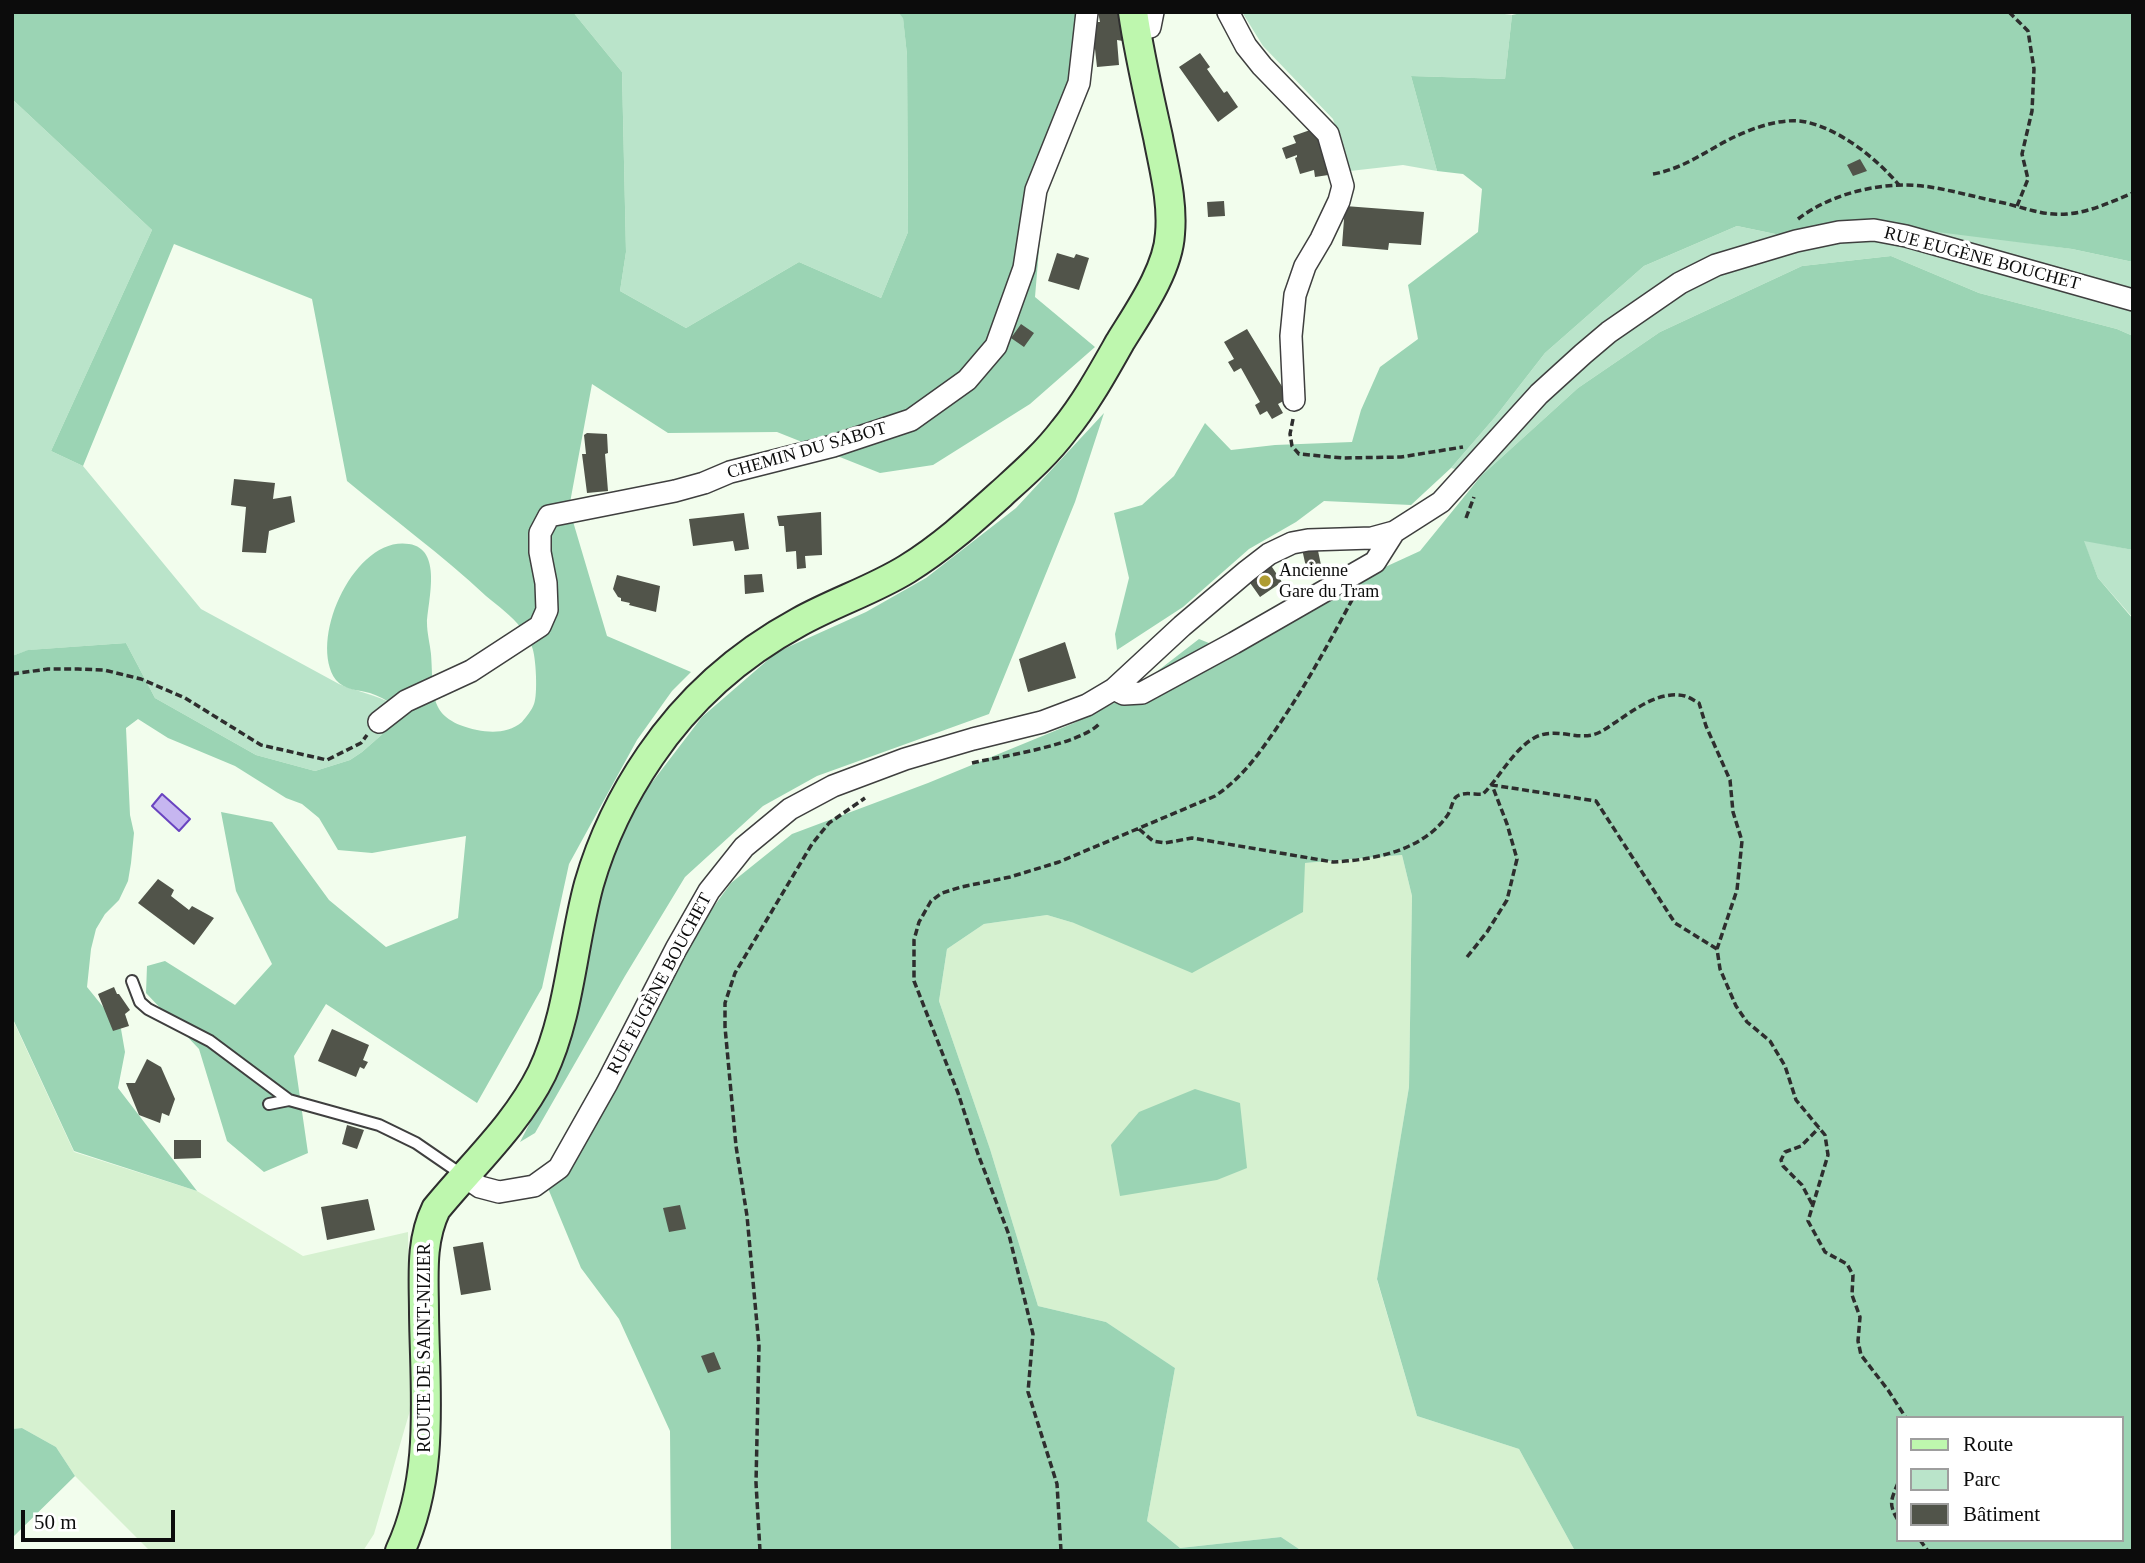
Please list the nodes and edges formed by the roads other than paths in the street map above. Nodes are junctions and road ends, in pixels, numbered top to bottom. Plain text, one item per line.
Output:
1 (1087, 12) edge
2 (1228, 12) edge
3 (1141, 18) edge
4 (2133, 300) edge
5 (1294, 400) road end
6 (1394, 532) junction
7 (1114, 689) junction
8 (379, 722) road end
9 (132, 981) dead end
10 (289, 1100) junction
11 (269, 1104) dead end
12 (464, 1176) junction
13 (401, 1551) edge

1 - 8 street, CHEMIN DU SABOT
2 - 5 street
3 - 12 main road, ROUTE DE SAINT-NIZIER
4 - 6 street, RUE EUGÈNE BOUCHET
6 - 7 street
6 - 7 street, RUE EUGÈNE BOUCHET
7 - 12 street, RUE EUGÈNE BOUCHET
9 - 10 lane
10 - 11 lane
10 - 12 lane
12 - 13 main road, ROUTE DE SAINT-NIZIER

